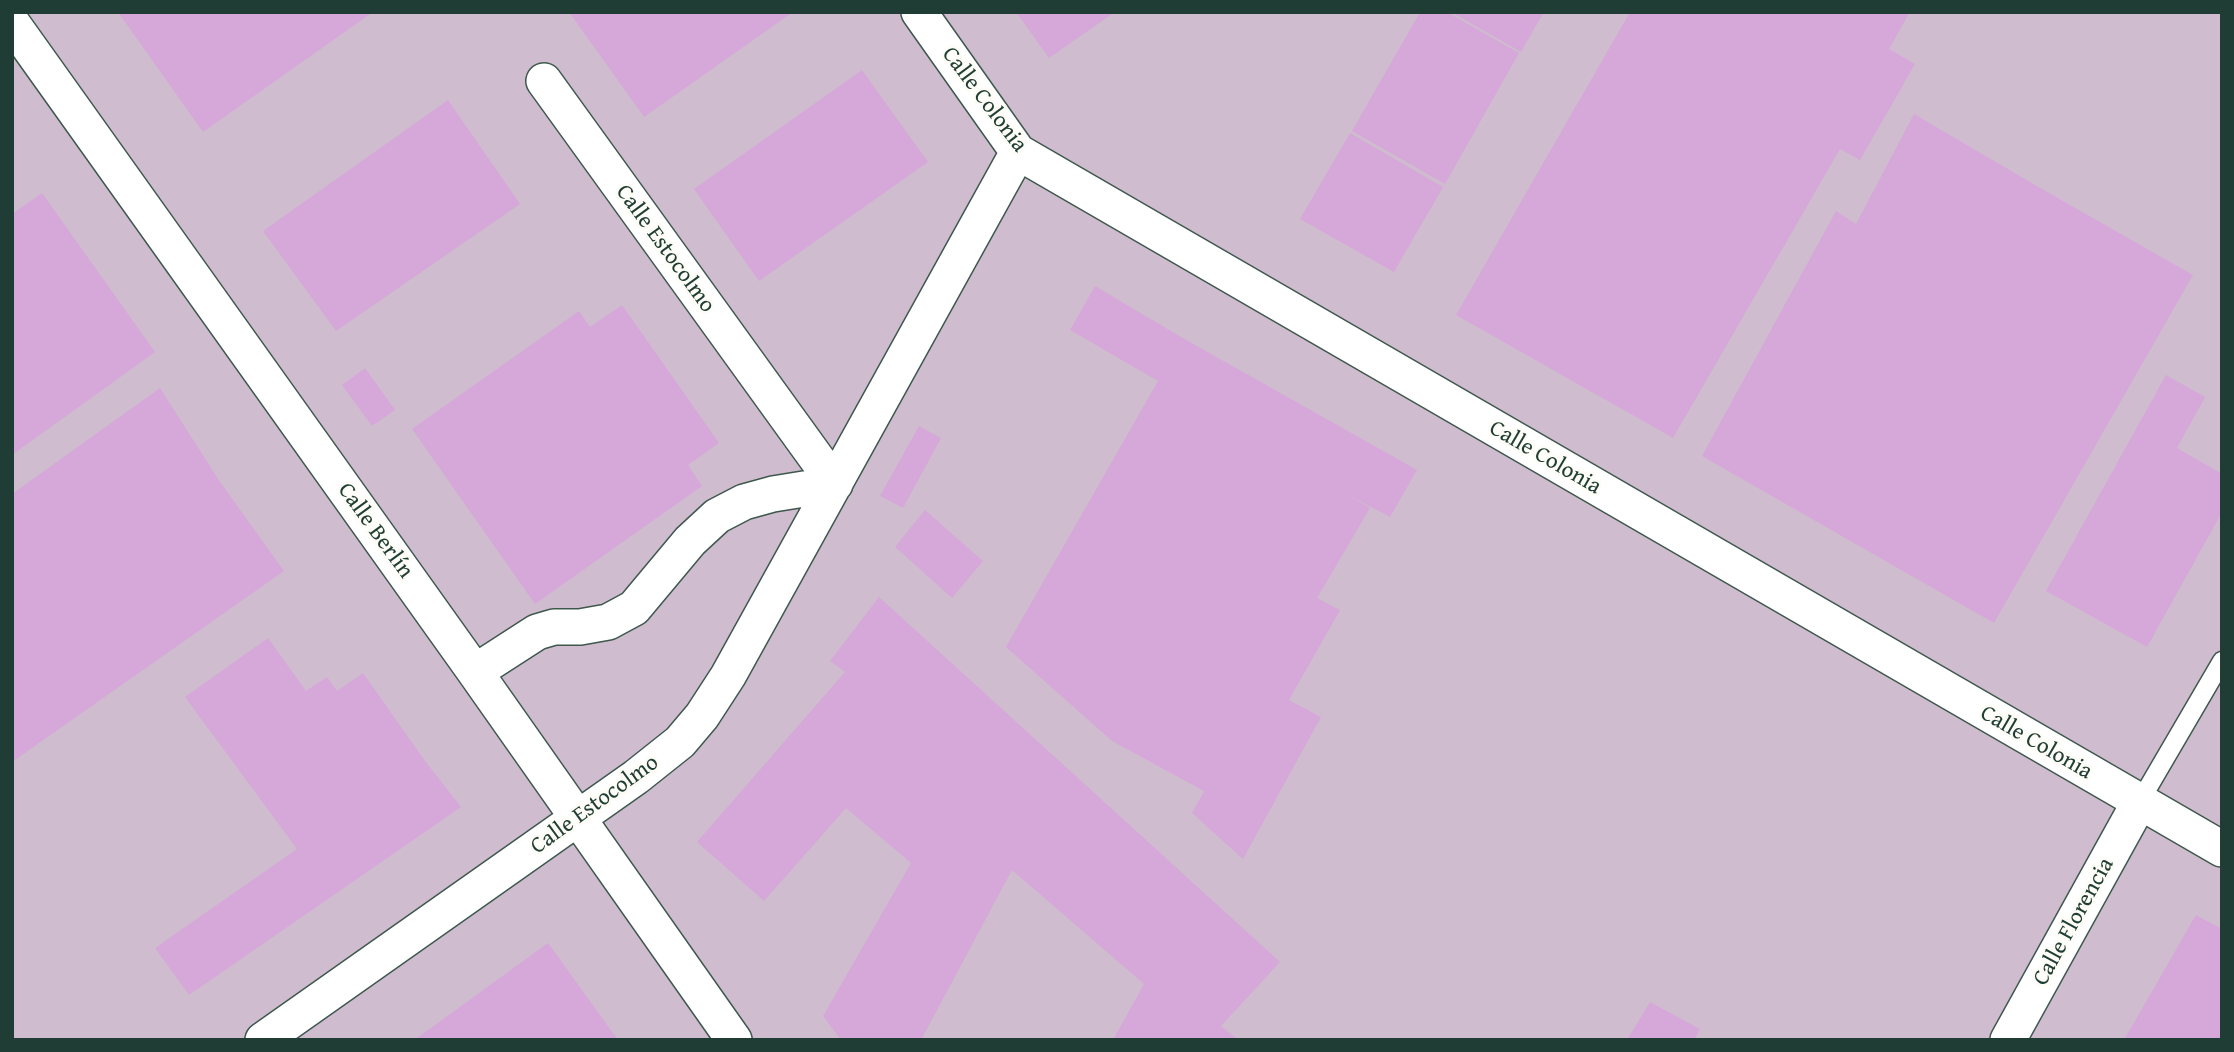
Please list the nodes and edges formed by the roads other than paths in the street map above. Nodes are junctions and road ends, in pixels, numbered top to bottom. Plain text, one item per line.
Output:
1 (919, 12) edge
2 (12, 23) edge
3 (544, 81) dead end
4 (1018, 152) junction
5 (835, 484) junction
6 (2222, 660) edge
7 (475, 672) junction
8 (2140, 803) junction
9 (577, 818) junction
10 (2222, 849) edge
11 (263, 1040) edge
12 (734, 1040) edge
13 (2008, 1040) edge

1 - 4 street, Calle Colonia
2 - 7 street, Calle Berlín
3 - 5 street, Calle Estocolmo
4 - 5 street, Calle Estocolmo
4 - 8 street, Calle Colonia
5 - 7 street
5 - 9 street, Calle Estocolmo
6 - 8 lane
7 - 9 street, Calle Berlín
8 - 10 street, Calle Colonia
8 - 13 street, Calle Florencia
9 - 11 street, Calle Estocolmo
9 - 12 street, Calle Berlín

